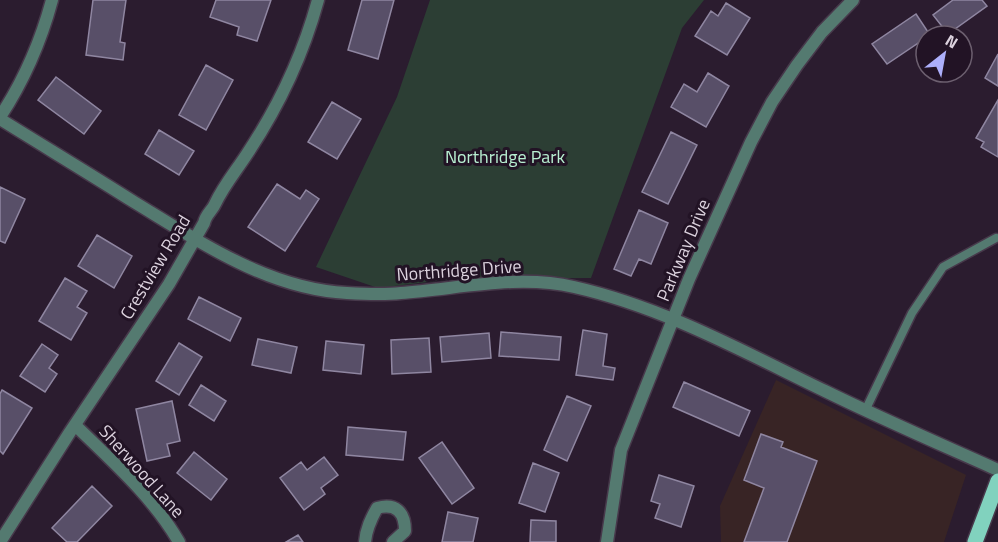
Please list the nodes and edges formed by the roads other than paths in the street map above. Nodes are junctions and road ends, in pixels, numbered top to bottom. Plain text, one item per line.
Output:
1 (51, 0) edge
2 (318, 0) edge
3 (853, 0) edge
4 (0, 118) edge
5 (996, 238) dead end
6 (195, 239) junction
7 (673, 320) junction
8 (865, 411) junction
9 (75, 425) junction
10 (998, 470) edge
11 (998, 481) edge
12 (0, 542) edge
13 (179, 542) edge
14 (365, 542) edge
15 (393, 542) edge
16 (607, 542) edge
17 (975, 542) edge

1 - 4 street
2 - 6 street, Crestview Road
3 - 7 street, Parkway Drive
4 - 6 street, Northridge Drive
5 - 8 lane
6 - 7 street, Northridge Drive
6 - 9 street, Crestview Road
7 - 8 street, Northridge Drive
7 - 16 street, Parkway Drive
8 - 10 street, Northridge Drive
9 - 12 street, Crestview Road
9 - 13 street, Sherwood Lane
11 - 17 main road
14 - 15 street

